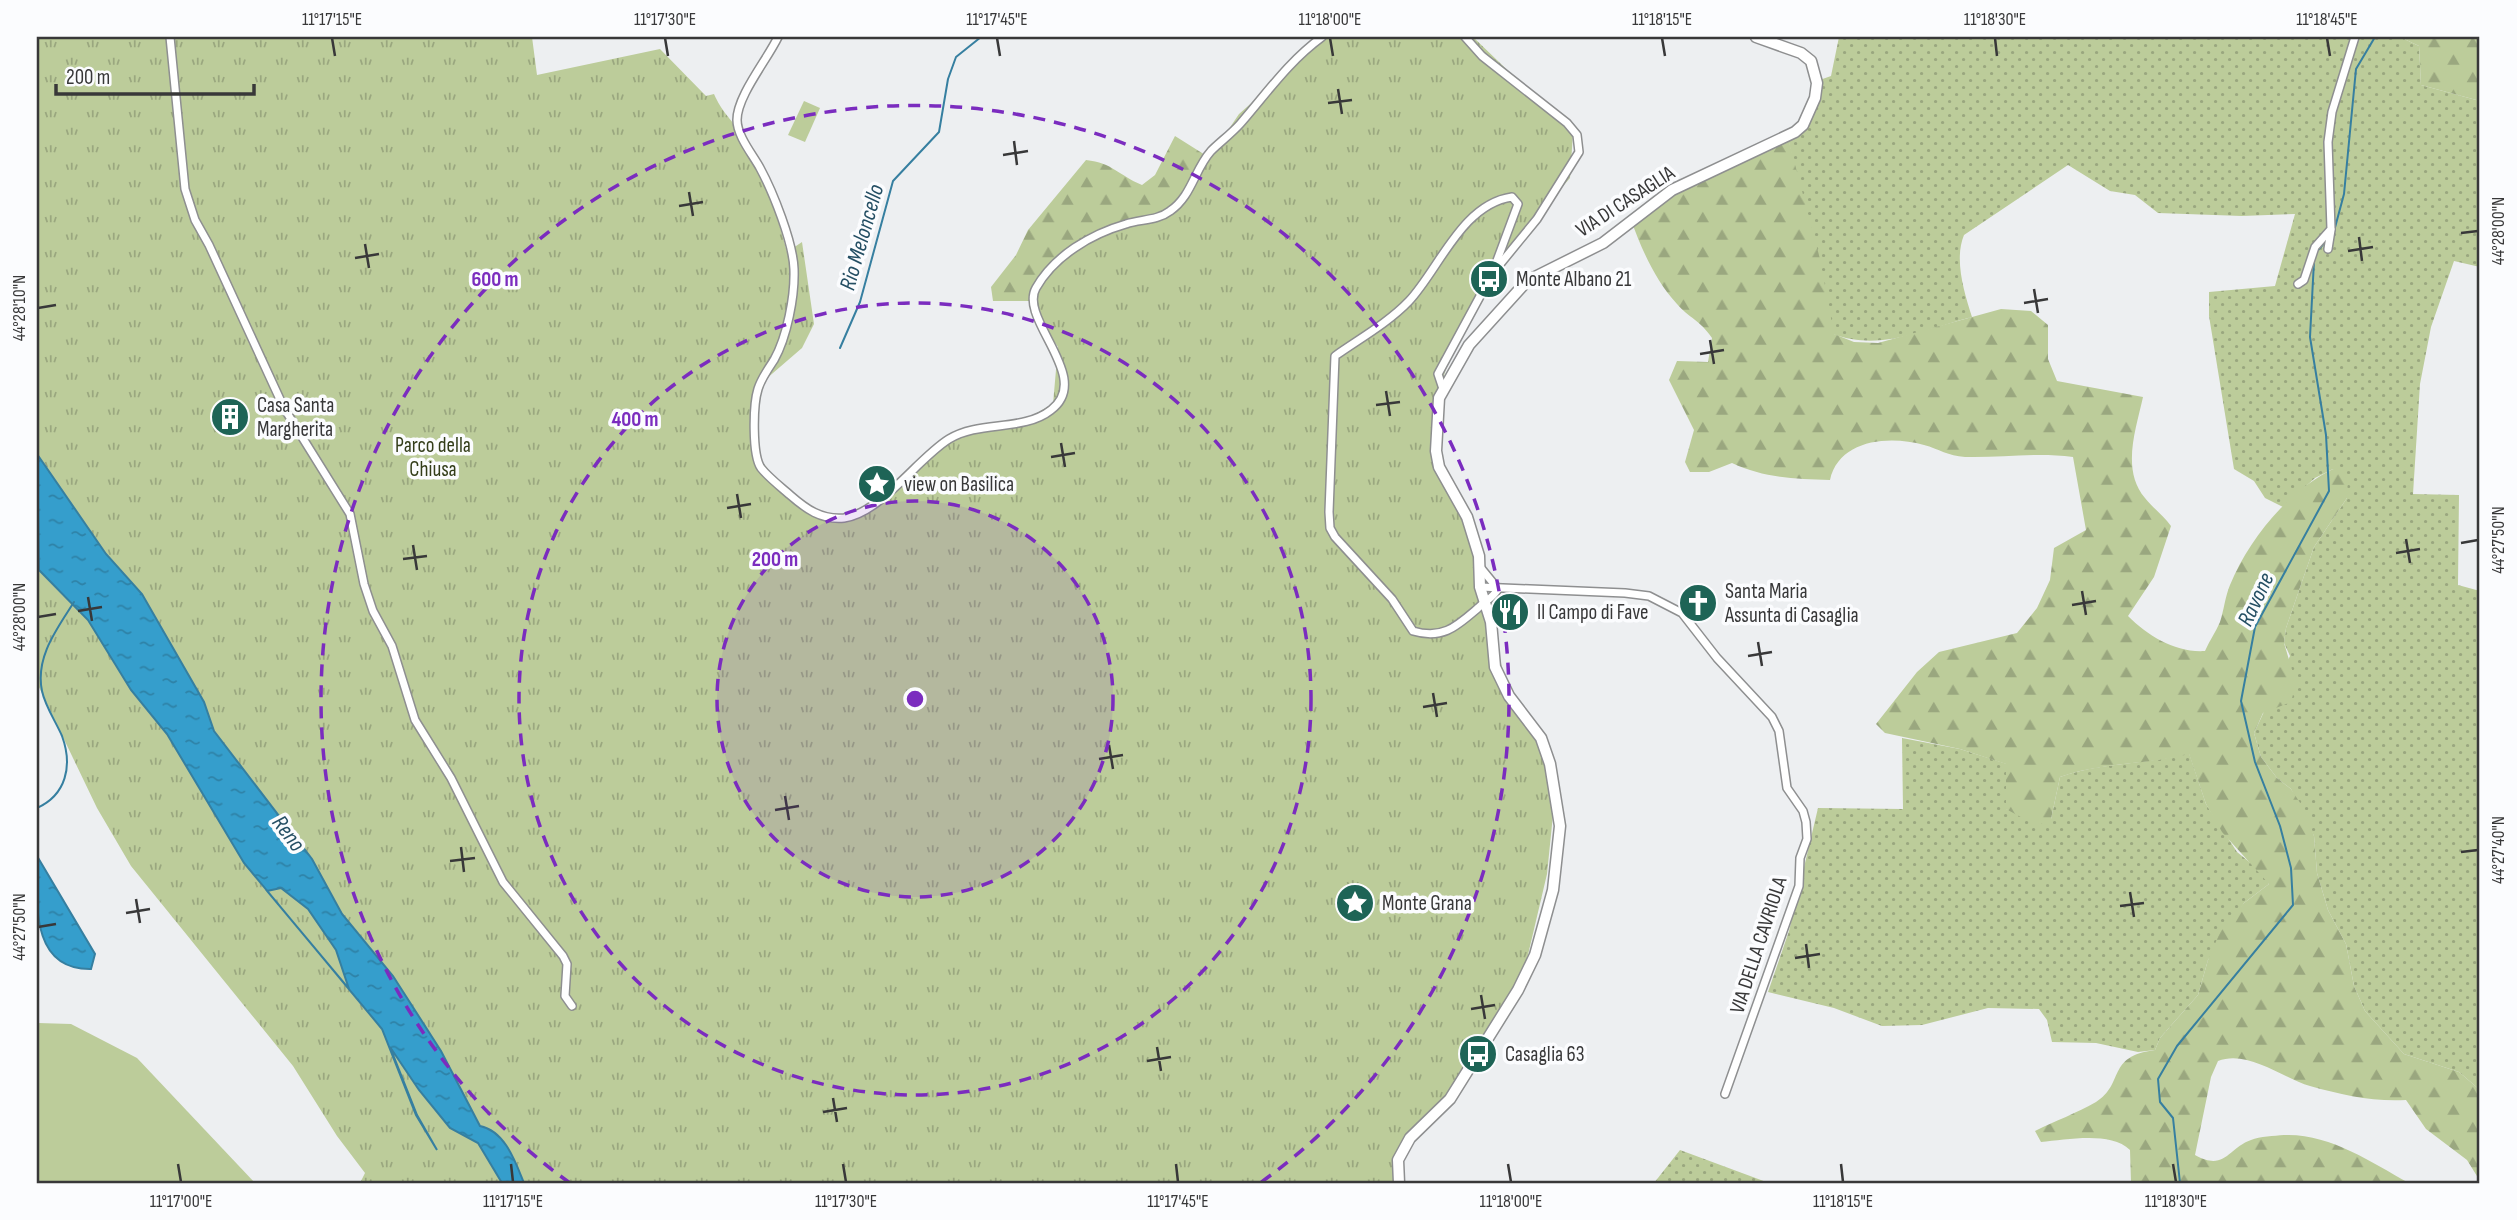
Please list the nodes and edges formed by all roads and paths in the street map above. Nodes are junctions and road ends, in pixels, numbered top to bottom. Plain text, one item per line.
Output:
1 (170, 37) edge
2 (778, 37) edge
3 (1322, 37) edge
4 (1465, 37) edge
5 (1756, 37) edge
6 (2355, 37) edge
7 (2331, 229) junction
8 (2328, 249) dead end
9 (1492, 274) junction
10 (2298, 284) dead end
11 (1443, 389) junction
12 (1479, 567) junction
13 (1480, 587) junction
14 (1497, 589) junction
15 (1485, 602) junction
16 (572, 1006) dead end
17 (1725, 1094) dead end
18 (1399, 1183) edge

1 - 16 street
2 - 3 street
4 - 9 street
5 - 11 street, VIA DI CASAGLIA
6 - 7 street
7 - 8 street
7 - 10 street
9 - 11 street
9 - 15 street
11 - 12 street, VIA DI CASAGLIA
12 - 13 street, VIA DI CASAGLIA
12 - 14 street
13 - 14 street, VIA DELLA CAVRIOLA
13 - 15 street, VIA DI CASAGLIA
14 - 15 street
14 - 17 street, VIA DELLA CAVRIOLA
15 - 18 street, VIA DI CASAGLIA

